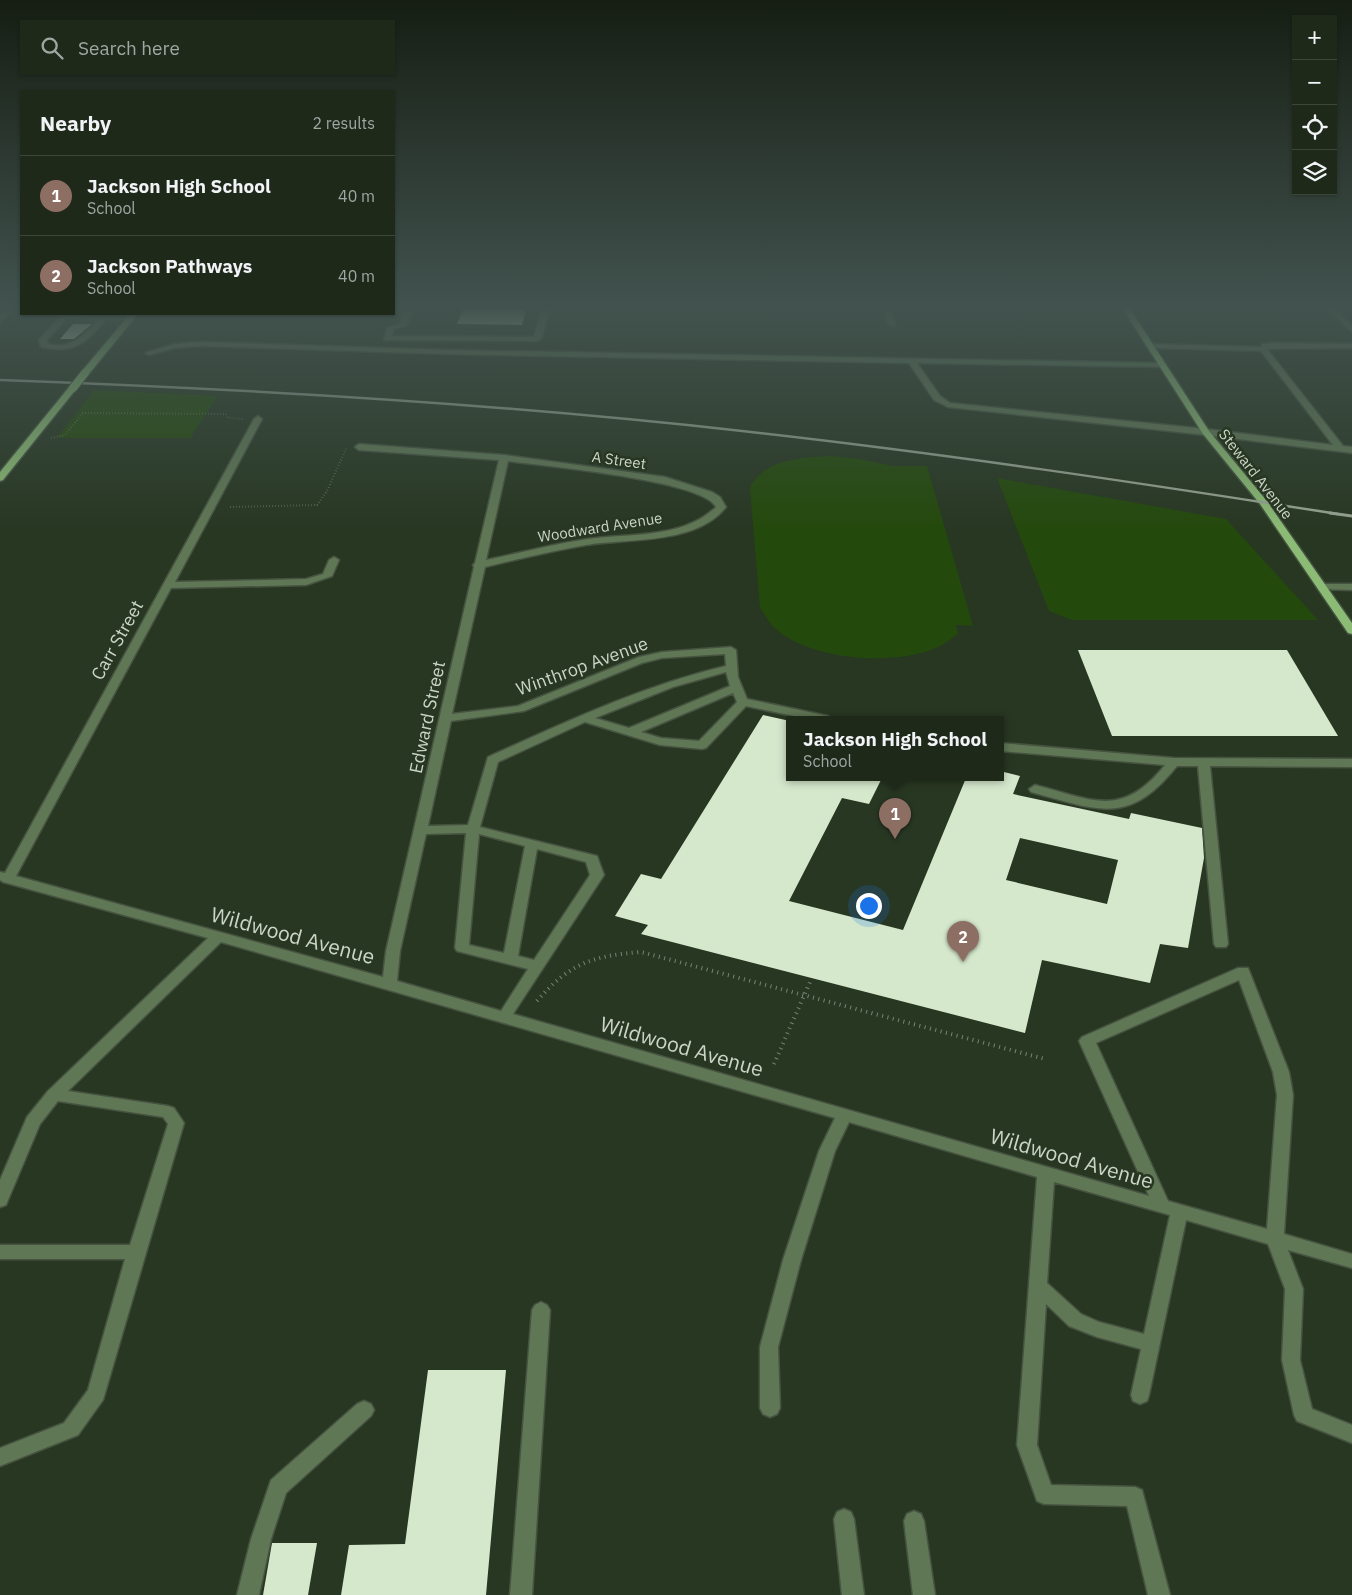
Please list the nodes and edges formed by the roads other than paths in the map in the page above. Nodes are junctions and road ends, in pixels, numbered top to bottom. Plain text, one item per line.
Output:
1 (79, 380) edge
2 (925, 380) edge
3 (1172, 380) edge
4 (1287, 380) edge
5 (258, 419) road end
6 (1206, 432) junction
7 (359, 447) road end
8 (1340, 448) junction
9 (1352, 450) edge
10 (504, 458) junction
11 (0, 478) edge
12 (721, 507) joint
13 (334, 560) dead end
14 (478, 565) junction
15 (167, 585) junction
16 (1322, 587) junction
17 (1352, 587) edge
18 (1352, 632) edge
19 (730, 668) junction
20 (735, 688) junction
21 (743, 702) junction
22 (809, 716) edge
23 (445, 718) junction
24 (584, 718) junction
25 (632, 731) junction
26 (1004, 747) edge
27 (1174, 762) junction
28 (1204, 763) junction
29 (1352, 763) edge
30 (1035, 789) dead end
31 (473, 829) junction
32 (420, 830) junction
33 (532, 843) junction
34 (4, 878) edge
35 (218, 937) junction
36 (1222, 944) dead end
37 (510, 960) junction
38 (537, 966) junction
39 (390, 984) junction
40 (504, 1017) junction
41 (54, 1095) junction
42 (844, 1115) junction
43 (1046, 1173) junction
44 (0, 1200) edge
45 (1170, 1209) junction
46 (1275, 1239) junction
47 (0, 1252) edge
48 (136, 1252) junction
49 (1352, 1261) edge
50 (1038, 1286) junction
51 (540, 1310) dead end
52 (1151, 1344) junction
53 (1140, 1395) dead end
54 (770, 1408) dead end
55 (364, 1410) dead end
56 (1352, 1434) edge
57 (0, 1457) edge
58 (844, 1519) dead end
59 (914, 1521) dead end
60 (248, 1595) edge
61 (521, 1595) edge
62 (853, 1595) edge
63 (924, 1595) edge
64 (1159, 1595) edge

1 - 11 main road, bridge
2 - 6 street
3 - 6 main road, Steward Avenue
4 - 8 street
5 - 15 street, Carr Street
6 - 8 street
6 - 16 main road, Steward Avenue
7 - 10 street, A Street
8 - 9 street
10 - 12 street, A Street
10 - 14 street, Edward Street
12 - 14 street, Woodward Avenue
13 - 15 street
14 - 23 street, Edward Street
15 - 34 street, Carr Street
16 - 17 street
16 - 18 main road, Steward Avenue
19 - 20 street
19 - 23 street, Winthrop Avenue
19 - 24 street
20 - 21 street
20 - 25 street
21 - 22 street
21 - 25 street
23 - 32 street, Edward Street
24 - 25 street
24 - 31 street
26 - 27 street
27 - 28 street
27 - 30 street
28 - 29 street
28 - 36 street
31 - 32 street
31 - 33 street
31 - 37 street
32 - 39 street, Edward Street
33 - 37 street
33 - 38 street
34 - 35 street, Wildwood Avenue
35 - 39 street, Wildwood Avenue
35 - 41 street
37 - 38 street
38 - 40 street
39 - 40 street, Wildwood Avenue
40 - 42 street, Wildwood Avenue
41 - 44 street
41 - 48 street
42 - 43 street, Wildwood Avenue
42 - 54 street
43 - 45 street, Wildwood Avenue
43 - 50 street
45 - 46 street, Wildwood Avenue
45 - 46 street
45 - 52 street
46 - 49 street, Wildwood Avenue
46 - 56 street
47 - 48 street
48 - 57 street
50 - 52 street
50 - 64 street
51 - 61 street
52 - 53 street
55 - 60 street
58 - 62 street
59 - 63 street

